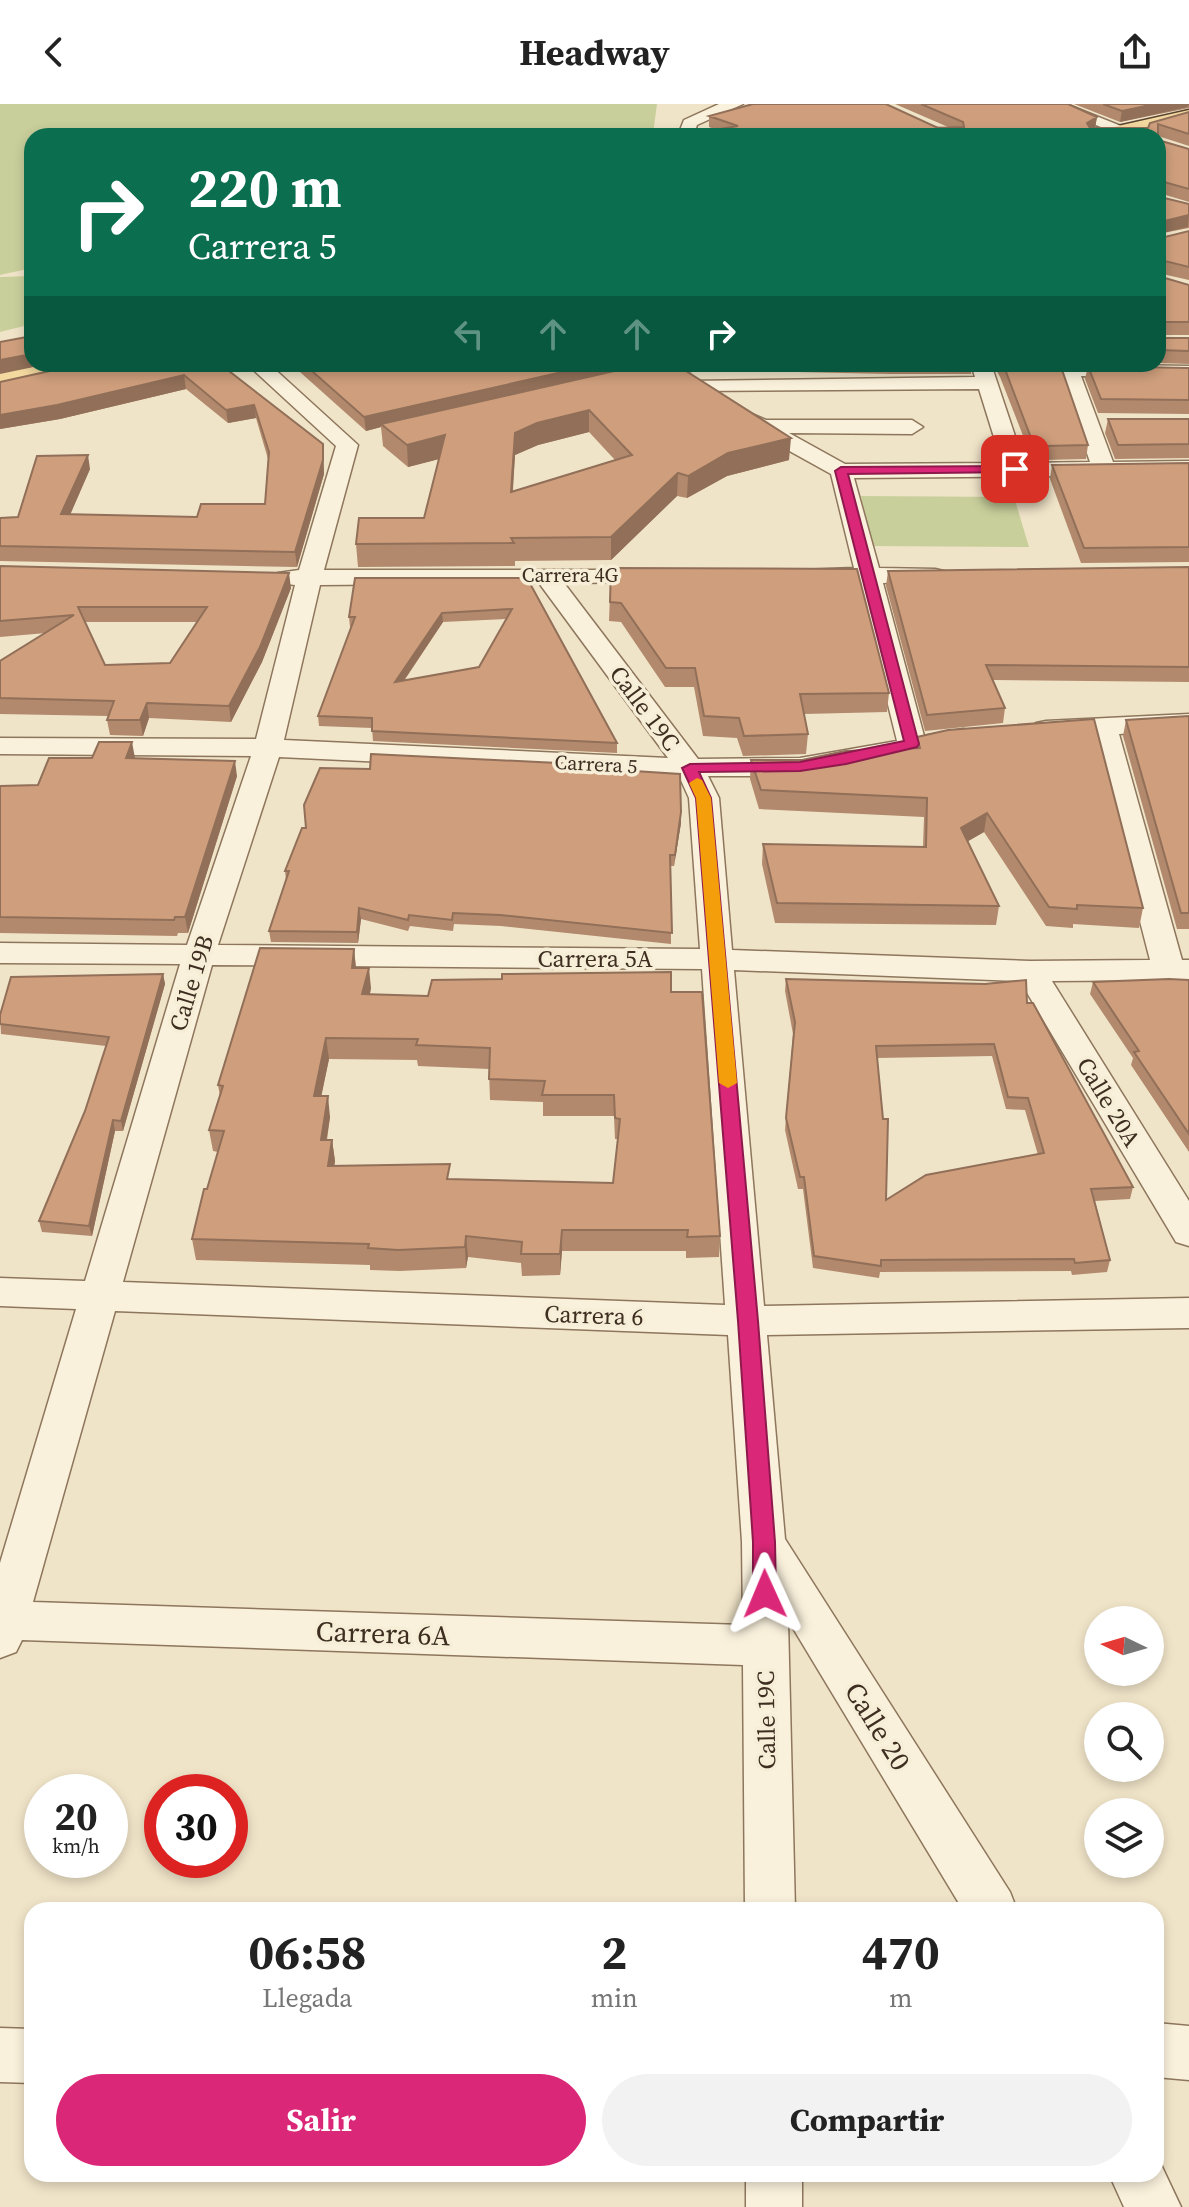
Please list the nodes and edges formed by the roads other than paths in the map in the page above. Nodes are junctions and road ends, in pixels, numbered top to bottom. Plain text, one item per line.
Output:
1 (735, 104) edge
2 (1052, 104) edge
3 (1189, 116) edge
4 (1189, 124) edge
5 (689, 128) edge
6 (1116, 128) edge
7 (1151, 128) edge
8 (1166, 128) edge
9 (1166, 371) edge
10 (36, 372) edge
11 (50, 372) edge
12 (267, 372) edge
13 (661, 372) edge
14 (1071, 372) edge
15 (1189, 372) edge
16 (984, 373) edge
17 (695, 375) edge
18 (0, 378) edge
19 (608, 384) edge
20 (0, 385) edge
21 (1087, 423) junction
22 (1116, 423) edge
23 (761, 426) junction
24 (912, 427) dead end
25 (1015, 469) junction
26 (1104, 469) junction
27 (1188, 469) edge
28 (841, 471) junction
29 (545, 575) junction
30 (686, 575) edge
31 (780, 575) edge
32 (958, 575) edge
33 (262, 577) edge
34 (866, 577) junction
35 (309, 578) junction
36 (1189, 722) edge
37 (1103, 725) junction
38 (1024, 731) edge
39 (993, 734) edge
40 (912, 744) junction
41 (0, 746) edge
42 (268, 748) junction
43 (690, 768) junction
44 (0, 953) edge
45 (199, 955) junction
46 (718, 959) junction
47 (1179, 970) edge
48 (1030, 971) junction
49 (1189, 1232) edge
50 (0, 1292) edge
51 (99, 1296) junction
52 (1189, 1313) edge
53 (748, 1321) junction
54 (764, 1542) junction
55 (2, 1626) edge
56 (765, 1646) junction
57 (770, 1902) edge
58 (987, 1902) edge
59 (1164, 2051) edge
60 (1189, 2053) edge
61 (0, 2055) edge
62 (24, 2056) edge
63 (774, 2182) edge
64 (1141, 2182) edge
65 (774, 2207) edge
66 (1153, 2207) edge

1 - 5 street
2 - 6 street
3 - 7 main road
4 - 8 main road
9 - 15 street
10 - 18 main road
11 - 20 main road
12 - 35 street, Calle 19B
13 - 19 street
14 - 21 street
16 - 17 street
16 - 25 street
17 - 23 street
21 - 22 street
21 - 26 street
23 - 24 street
23 - 28 street
25 - 26 street
25 - 28 street
26 - 27 street
28 - 34 street
29 - 30 street, Carrera 4G
29 - 35 street, Carrera 4G
29 - 43 street, Calle 19C
31 - 34 street
32 - 34 street
33 - 35 street, Carrera 4G
34 - 40 street
35 - 42 street, Calle 19B
36 - 37 street
37 - 38 street
37 - 47 street
39 - 40 street, Carrera 5
40 - 43 street, Carrera 5
41 - 42 street, Carrera 5
42 - 43 street, Carrera 5
42 - 45 street, Calle 19B
43 - 46 street, Calle 19C
44 - 45 street, Carrera 5A
45 - 46 street, Carrera 5A
45 - 51 street, Calle 19B
46 - 48 street, Carrera 5A
46 - 53 street, Calle 19C
47 - 48 street, Carrera 5A
48 - 49 street, Calle 20A
50 - 51 street, Carrera 6
51 - 53 street, Carrera 6
51 - 55 street, Calle 19B
52 - 53 street, Carrera 6
53 - 54 street, Calle 19C
54 - 56 street, Calle 19C
54 - 58 street, Calle 20
55 - 56 street, Carrera 6A
56 - 57 street, Calle 19C
59 - 60 street
61 - 62 street
63 - 65 street
64 - 66 street

